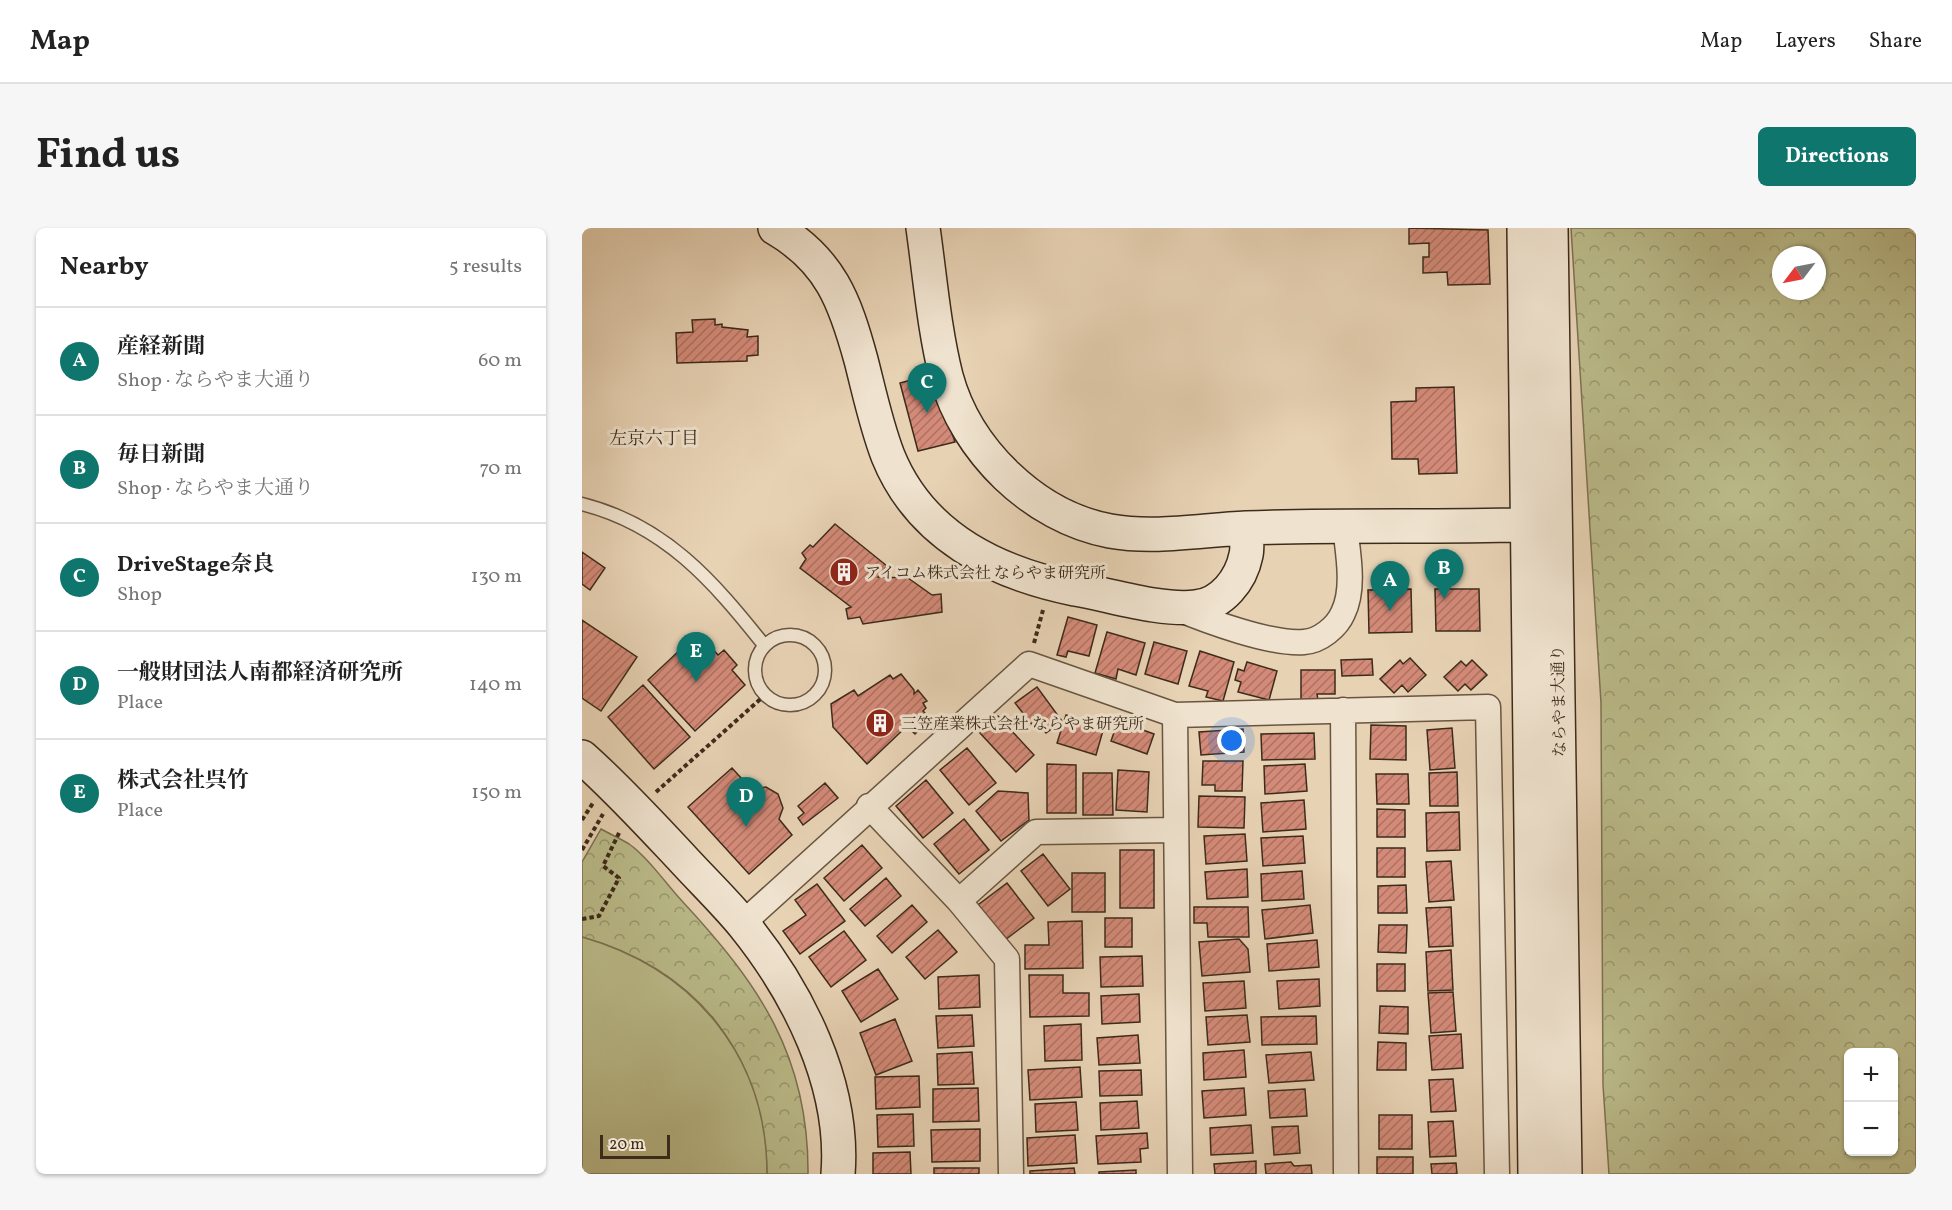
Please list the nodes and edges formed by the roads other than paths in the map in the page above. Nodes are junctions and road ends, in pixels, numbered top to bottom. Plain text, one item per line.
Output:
1 (775, 228) edge
2 (923, 228) edge
3 (1524, 228) edge
4 (1551, 228) edge
5 (582, 504) edge
6 (1542, 524) junction
7 (1345, 527) junction
8 (1246, 528) junction
9 (1175, 608) junction
10 (764, 645) junction
11 (1343, 710) junction
12 (1175, 715) junction
13 (582, 757) edge
14 (870, 806) junction
15 (1175, 830) junction
16 (959, 902) junction
17 (742, 924) junction
18 (838, 1174) edge
19 (1011, 1174) edge
20 (1180, 1174) edge
21 (1346, 1174) edge
22 (1497, 1174) edge
23 (1535, 1174) edge
24 (1565, 1174) edge

1 - 9 street
2 - 8 street
3 - 6 street, ならやま大通り
4 - 6 street, ならやま大通り
5 - 10 lane
6 - 7 street
6 - 23 street, ならやま大通り
6 - 24 street, ならやま大通り
7 - 8 street
7 - 9 street
8 - 9 street
10 - 10 lane
11 - 12 street
11 - 21 street
11 - 22 street
12 - 14 street
12 - 15 street
13 - 17 street
14 - 16 street
14 - 17 street
15 - 16 street
15 - 20 street
16 - 19 street
17 - 18 street

